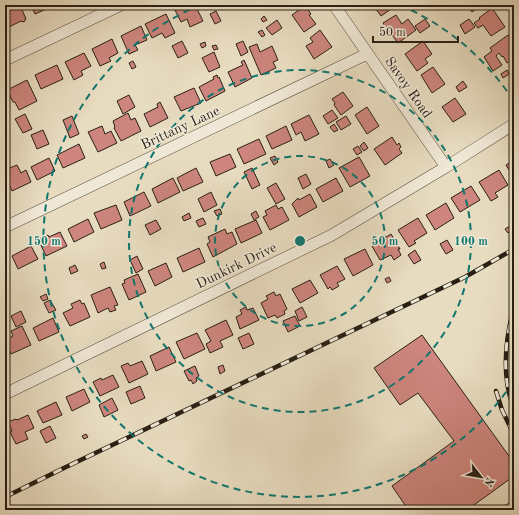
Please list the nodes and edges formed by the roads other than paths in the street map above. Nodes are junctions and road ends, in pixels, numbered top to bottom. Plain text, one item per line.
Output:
1 (121, 5) edge
2 (334, 5) edge
3 (367, 54) junction
4 (5, 60) edge
5 (514, 124) edge
6 (446, 167) junction
7 (5, 227) edge
8 (5, 394) edge
9 (514, 502) edge
10 (504, 510) edge

1 - 4 street
2 - 3 street, Savoy Road
3 - 6 street, Savoy Road
3 - 7 street, Brittany Lane
5 - 6 street, Dunkirk Drive
6 - 8 street, Dunkirk Drive
9 - 10 lane

